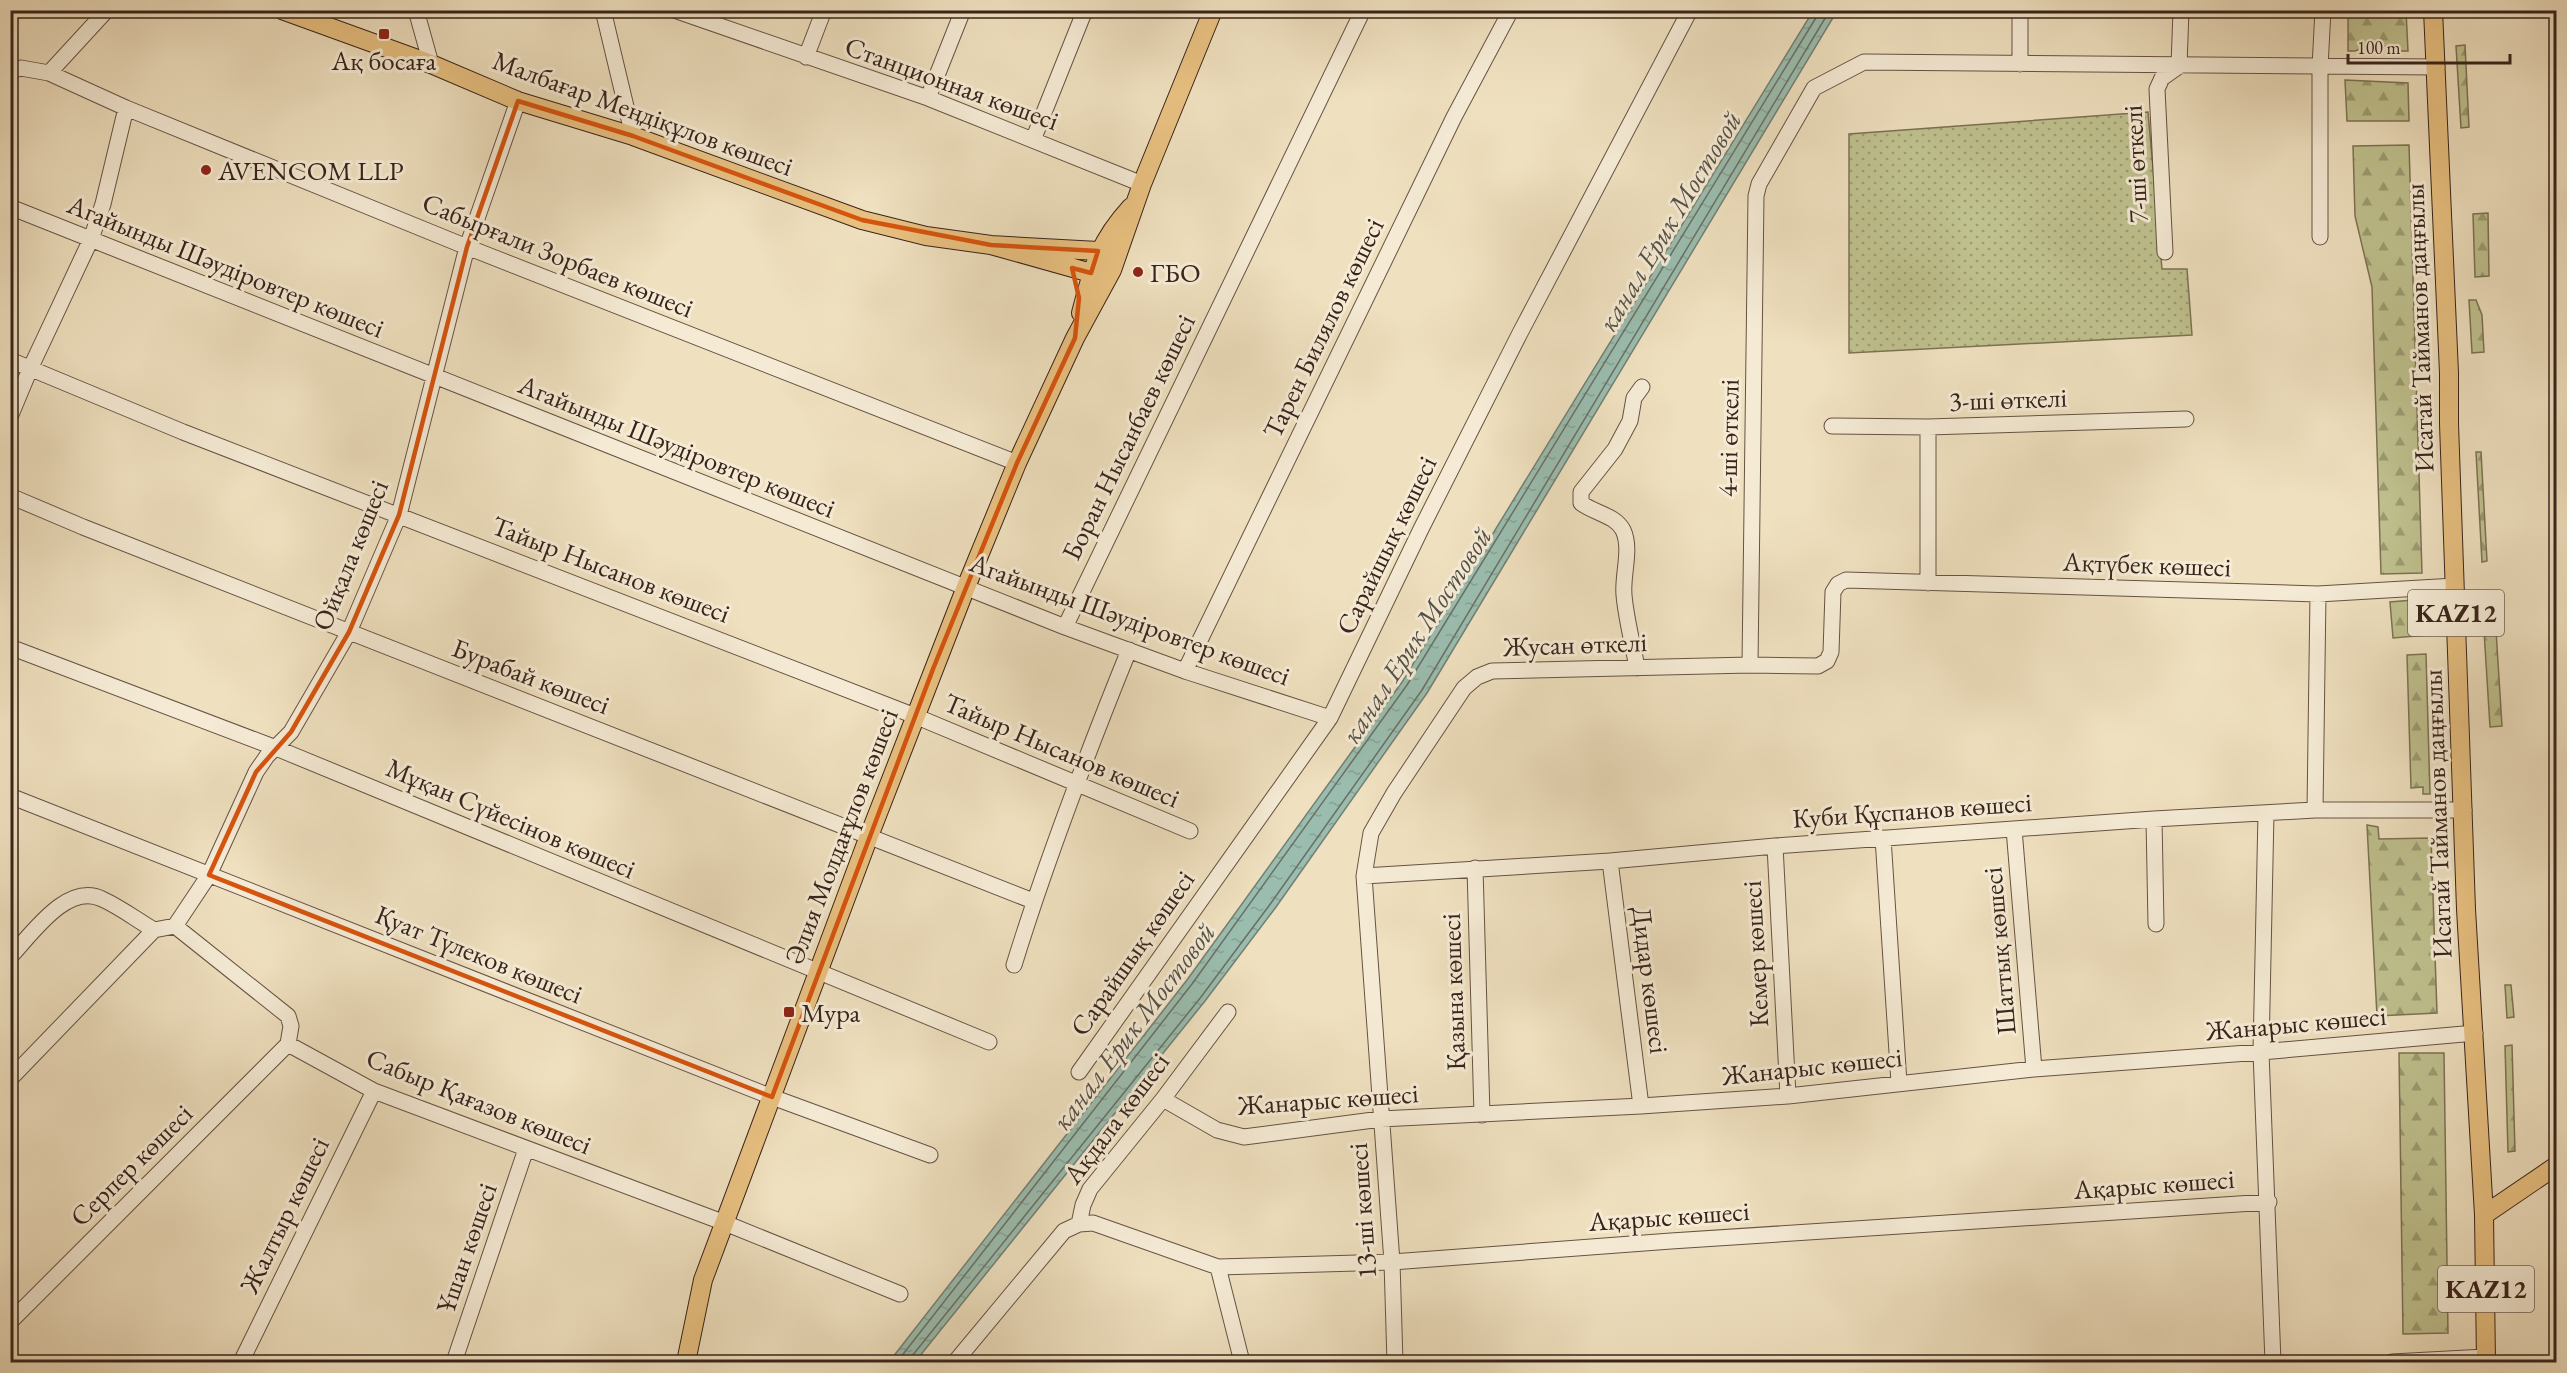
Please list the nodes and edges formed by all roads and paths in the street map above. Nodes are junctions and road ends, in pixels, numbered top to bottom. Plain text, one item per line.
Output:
1 (107, 10) edge
2 (282, 10) edge
3 (416, 10) edge
4 (603, 10) edge
5 (674, 10) edge
6 (824, 10) edge
7 (963, 10) edge
8 (1085, 10) edge
9 (1213, 10) edge
10 (1362, 10) edge
11 (1511, 10) edge
12 (1690, 10) edge
13 (2020, 10) edge
14 (2181, 10) edge
15 (2323, 10) edge
16 (2433, 10) edge
17 (806, 57) junction
18 (431, 64) junction
19 (2020, 64) junction
20 (2179, 66) junction
21 (2320, 67) junction
22 (2437, 67) junction
23 (10, 71) edge
24 (49, 73) junction
25 (928, 98) junction
26 (518, 100) junction
27 (126, 108) junction
28 (633, 136) junction
29 (1033, 140) junction
30 (1139, 192) junction
31 (10, 207) edge
32 (1113, 226) junction
33 (2320, 237) dead end
34 (91, 239) junction
35 (467, 247) junction
36 (1098, 251) junction
37 (2165, 252) dead end
38 (1054, 254) junction
39 (1112, 270) junction
40 (1091, 273) junction
41 (1075, 338) junction
42 (10, 360) edge
43 (30, 369) junction
44 (435, 378) junction
45 (1642, 387) dead end
46 (10, 417) edge
47 (2186, 419) dead end
48 (1832, 426) dead end
49 (1928, 428) junction
50 (1017, 463) junction
51 (10, 496) edge
52 (399, 515) junction
53 (1928, 583) junction
54 (1838, 584) joint
55 (2455, 586) junction
56 (966, 587) junction
57 (2318, 594) junction
58 (1065, 627) junction
59 (349, 632) junction
60 (10, 648) edge
61 (1129, 650) junction
62 (1750, 665) junction
63 (1637, 668) junction
64 (1185, 671) junction
65 (915, 716) junction
66 (1330, 718) junction
67 (276, 748) junction
68 (1076, 783) junction
69 (10, 796) edge
70 (2315, 810) junction
71 (2464, 810) junction
72 (2266, 813) junction
73 (2154, 819) junction
74 (2014, 829) junction
75 (1190, 831) dead end
76 (869, 836) junction
77 (1883, 838) junction
78 (1775, 846) junction
79 (1610, 861) junction
80 (1475, 868) junction
81 (209, 875) junction
82 (1364, 876) junction
83 (1033, 901) junction
84 (2156, 924) dead end
85 (175, 926) junction
86 (154, 930) junction
87 (10, 957) edge
88 (1014, 965) dead end
89 (818, 973) junction
90 (1228, 1012) dead end
91 (2475, 1033) junction
92 (989, 1042) dead end
93 (288, 1044) junction
94 (2261, 1052) junction
95 (2034, 1069) junction
96 (1079, 1072) dead end
97 (10, 1079) edge
98 (1899, 1083) junction
99 (374, 1091) junction
100 (1788, 1096) junction
101 (772, 1097) junction
102 (1163, 1099) junction
103 (1641, 1106) junction
104 (1482, 1115) junction
105 (1381, 1119) junction
106 (526, 1149) junction
107 (930, 1155) dead end
108 (2556, 1166) edge
109 (2269, 1202) junction
110 (2484, 1215) junction
111 (725, 1223) junction
112 (1079, 1224) junction
113 (1392, 1262) junction
114 (1218, 1267) junction
115 (900, 1294) dead end
116 (10, 1322) edge
117 (246, 1359) edge
118 (2486, 1360) edge
119 (454, 1362) edge
120 (686, 1362) edge
121 (955, 1362) edge
122 (1242, 1362) edge
123 (1395, 1362) edge
124 (2273, 1362) edge
125 (2392, 1362) edge

1 - 24 street
2 - 18 main road, Малбағар Меңдіқұлов көшесі
3 - 18 street
4 - 28 street
5 - 17 street, Станционная көшесі
6 - 17 street
7 - 25 street
8 - 29 street
9 - 30 main road, Әлия Молдағұлов көшесі
10 - 58 street, Боран Нысанбаев көшесі
11 - 64 street, Тарен Билялов көшесі
12 - 66 street, Сарайшық көшесі
13 - 19 street
14 - 20 street
15 - 21 street
16 - 22 main road, Исатай Тайманов даңғылы / KAZ12
17 - 25 street, Станционная көшесі
18 - 26 main road, Малбағар Меңдіқұлов көшесі
19 - 20 street, 4-шi өткелi
19 - 62 street, 4-шi өткелi
20 - 21 street, 4-шi өткелi
20 - 37 street, 7-шi өткелi
21 - 22 street, 4-шi өткелi
21 - 33 street
22 - 55 main road, Исатай Тайманов даңғылы / KAZ12
23 - 24 street, Сабырғали Зорбаев көшесі
24 - 27 street, Сабырғали Зорбаев көшесі
25 - 29 street, Станционная көшесі
26 - 28 main road, Малбағар Меңдіқұлов көшесі
26 - 35 street, Ойқала көшесі
27 - 34 street
27 - 35 street, Сабырғали Зорбаев көшесі
28 - 38 main road, Малбағар Меңдіқұлов көшесі
29 - 30 street, Станционная көшесі
30 - 32 main road, Әлия Молдағұлов көшесі
30 - 39 main road, Әлия Молдағұлов көшесі
31 - 34 street, Агайынды Шәудіровтер көшесi
32 - 36 main road, Әлия Молдағұлов көшесі
32 - 38 main road
34 - 43 street
34 - 44 street, Агайынды Шәудіровтер көшесi
35 - 44 street, Ойқала көшесі
35 - 50 street, Сабырғали Зорбаев көшесі
36 - 38 main road, Малбағар Меңдіқұлов көшесі
36 - 39 main road
36 - 40 main road, Әлия Молдағұлов көшесі
38 - 40 main road, Малбағар Меңдіқұлов көшесі
38 - 41 main road
39 - 40 main road, Малбағар Меңдіқұлов көшесі
39 - 41 main road, Әлия Молдағұлов көшесі
40 - 41 main road, Әлия Молдағұлов көшесі
41 - 50 main road, Әлия Молдағұлов көшесі
42 - 43 street, Тайыр Нысанов көшесi
43 - 46 street
43 - 52 street, Тайыр Нысанов көшесi
44 - 52 street, Ойқала көшесі
44 - 56 street, Агайынды Шәудіровтер көшесi
45 - 63 street
47 - 49 street, 3-шi өткелi
48 - 49 street, 3-шi өткелi
49 - 53 street
50 - 56 main road, Әлия Молдағұлов көшесі
51 - 59 street, Бурабай көшесi
52 - 59 street, Ойқала көшесі
52 - 65 street, Тайыр Нысанов көшесi
53 - 54 street, Ақтүбек көшесi
53 - 57 street, Ақтүбек көшесi
54 - 62 street, Жусан өткелі
55 - 57 street, Ақтүбек көшесi
55 - 71 main road, Исатай Тайманов даңғылы / KAZ12
56 - 58 street, Агайынды Шәудіровтер көшесi
56 - 65 main road, Әлия Молдағұлов көшесі
57 - 70 street
58 - 61 street, Агайынды Шәудіровтер көшесi
59 - 67 street, Ойқала көшесі
59 - 76 street, Бурабай көшесi
60 - 67 street, Мұқан Сүйесінов көшесі
61 - 64 street, Агайынды Шәудіровтер көшесi
61 - 68 street
62 - 63 street, Жусан өткелі
63 - 82 street, Жусан өткелі
64 - 66 street, Агайынды Шәудіровтер көшесi
65 - 68 street, Тайыр Нысанов көшесi
65 - 76 main road, Әлия Молдағұлов көшесі
66 - 96 street, Сарайшық көшесі
67 - 81 street, Ойқала көшесі
67 - 89 street, Мұқан Сүйесінов көшесі
68 - 75 street, Тайыр Нысанов көшесi
68 - 83 street
69 - 81 street, Қуат Түлеков көшесі
70 - 71 street, Куби Құспанов көшесi
70 - 72 street, Куби Құспанов көшесi
71 - 91 main road, Исатай Тайманов даңғылы / KAZ12
72 - 73 street, Куби Құспанов көшесi
72 - 94 street
73 - 74 street, Куби Құспанов көшесi
73 - 84 street
74 - 77 street, Куби Құспанов көшесi
74 - 95 street, Шаттық көшесі
76 - 83 street, Бурабай көшесi
76 - 89 main road, Әлия Молдағұлов көшесі
77 - 78 street, Куби Құспанов көшесi
77 - 98 street
78 - 79 street, Куби Құспанов көшесi
78 - 100 street, Кемер көшесі
79 - 80 street, Куби Құспанов көшесi
79 - 103 street, Дидар көшесі
80 - 82 street, Куби Құспанов көшесi
80 - 104 street, Қазына көшесі
81 - 85 street, Ойқала көшесі
81 - 101 street, Қуат Түлеков көшесі
82 - 105 street, 13-ші көшесi
83 - 88 street
85 - 86 street
85 - 93 street
86 - 87 street
86 - 97 street
89 - 92 street, Мұқан Сүйесінов көшесі
89 - 101 main road, Әлия Молдағұлов көшесі
90 - 102 street, Ақдала көшесі
91 - 94 street, Жанарыс көшесі
91 - 110 main road, Исатай Тайманов даңғылы / KAZ12
93 - 99 street, Сабыр Қағазов көшесі
93 - 116 street, Серпер көшесі
94 - 95 street, Жанарыс көшесі
94 - 109 street
95 - 98 street, Жанарыс көшесі
98 - 100 street, Жанарыс көшесі
99 - 106 street, Сабыр Қағазов көшесі
99 - 117 street, Жалтыр көшесі
100 - 103 street, Жанарыс көшесі
101 - 107 street, Қуат Түлеков көшесі
101 - 111 main road, Әлия Молдағұлов көшесі
102 - 105 street, Жанарыс көшесі
102 - 112 street, Ақдала көшесі
103 - 104 street, Жанарыс көшесі
104 - 105 street, Жанарыс көшесі
105 - 113 street, 13-ші көшесi
106 - 111 street, Сабыр Қағазов көшесі
106 - 119 street, Ұшан көшесі
108 - 110 main road
109 - 113 street, Ақарыс көшесi
109 - 124 street
110 - 118 main road, Исатай Тайманов даңғылы / KAZ12
111 - 115 street, Сабыр Қағазов көшесі
111 - 120 main road, Әлия Молдағұлов көшесі
112 - 114 street, Ақарыс көшесi
112 - 121 street, Ақдала көшесі
113 - 114 street, Ақарыс көшесi
113 - 123 street, 13-ші көшесi
114 - 122 street
118 - 125 street

